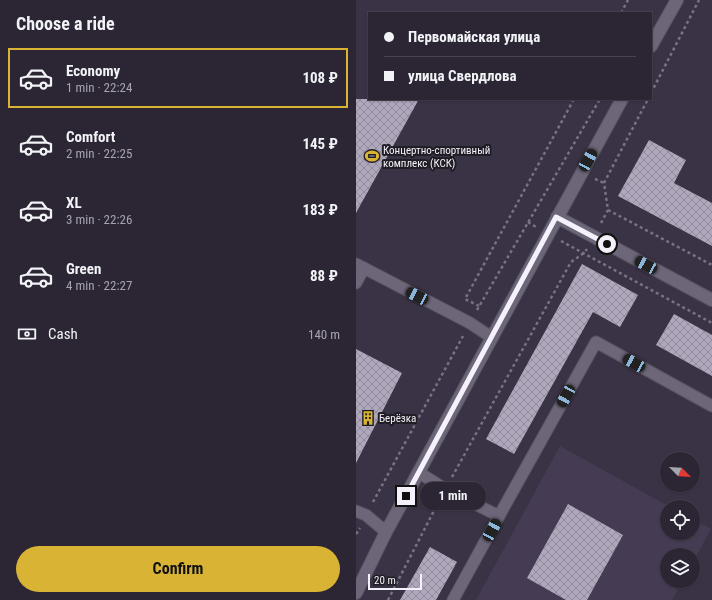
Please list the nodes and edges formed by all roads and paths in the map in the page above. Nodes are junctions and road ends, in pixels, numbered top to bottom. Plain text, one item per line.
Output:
1 (628, 0) edge
2 (677, 0) edge
3 (699, 0) edge
4 (622, 12) edge
5 (652, 44) edge
6 (652, 91) edge
7 (573, 100) edge
8 (621, 100) edge
9 (647, 100) edge
10 (556, 217) junction
11 (712, 265) edge
12 (360, 266) edge
13 (356, 283) edge
14 (712, 300) edge
15 (479, 306) dead end
16 (712, 323) edge
17 (491, 337) junction
18 (712, 406) edge
19 (418, 472) junction
20 (445, 489) junction
21 (356, 511) edge
22 (499, 516) junction
23 (386, 532) junction
24 (356, 593) edge
25 (388, 600) edge
26 (453, 600) edge

1 - 4 path
2 - 5 main road
3 - 6 path
7 - 15 path
8 - 10 main road
9 - 11 path
10 - 14 main road
10 - 17 main road
12 - 13 lane
12 - 17 lane
16 - 20 path
17 - 19 main road
18 - 22 lane
19 - 20 lane
19 - 23 main road
20 - 22 lane
20 - 25 path
21 - 23 lane
22 - 26 lane
23 - 24 main road

